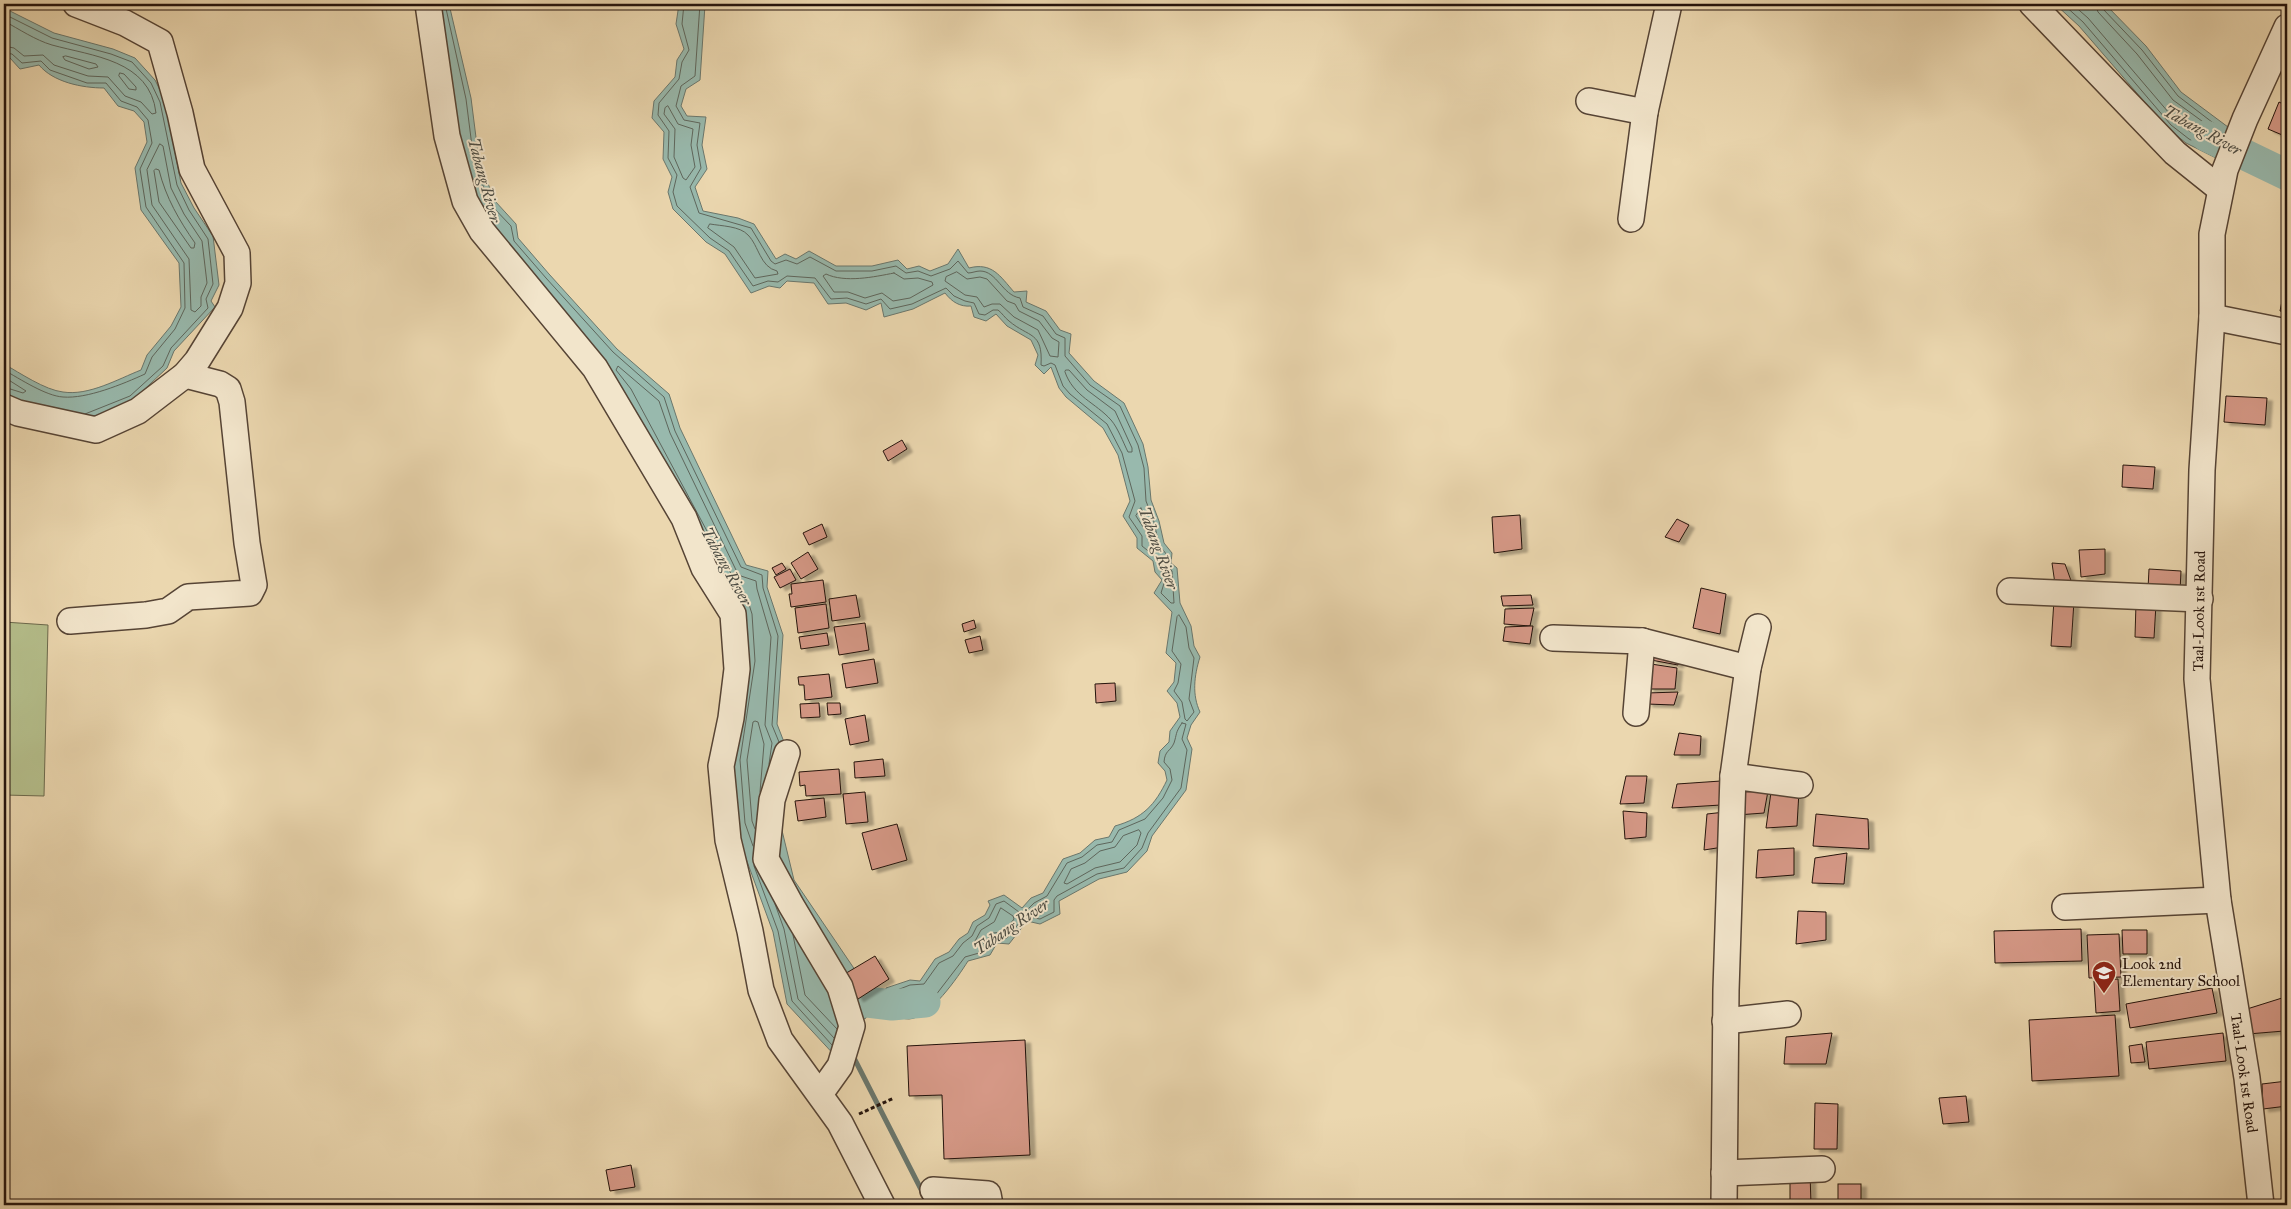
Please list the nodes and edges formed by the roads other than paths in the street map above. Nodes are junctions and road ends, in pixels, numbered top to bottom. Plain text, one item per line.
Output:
1 (76, 4) edge
2 (428, 4) edge
3 (1669, 4) edge
4 (2032, 4) edge
5 (2287, 27) edge
6 (1589, 101) dead end
7 (1645, 112) junction
8 (2222, 180) junction
9 (1631, 219) dead end
10 (2212, 317) junction
11 (2287, 332) edge
12 (185, 375) junction
13 (4, 407) edge
14 (2010, 590) dead end
15 (2200, 599) junction
16 (70, 621) dead end
17 (1758, 627) dead end
18 (1553, 638) dead end
19 (1642, 641) junction
20 (1748, 668) junction
21 (1636, 713) dead end
22 (787, 753) dead end
23 (1733, 776) junction
24 (1800, 785) dead end
25 (2218, 900) junction
26 (2065, 907) dead end
27 (1788, 1014) dead end
28 (1726, 1021) junction
29 (824, 1090) junction
30 (1822, 1169) dead end
31 (1724, 1173) junction
32 (933, 1190) dead end
33 (882, 1205) edge
34 (990, 1205) edge
35 (1724, 1205) edge
36 (2261, 1205) edge

1 - 12 street
2 - 29 street
3 - 7 street
4 - 8 street
5 - 8 street, Taal-Look 1st Road
6 - 7 street
7 - 9 street
8 - 10 street, Taal-Look 1st Road
10 - 11 street
10 - 15 street, Taal-Look 1st Road
12 - 13 street
12 - 16 street
14 - 15 street
15 - 25 street, Taal-Look 1st Road
17 - 20 street
18 - 19 street
19 - 20 street
19 - 21 street
20 - 23 street
22 - 29 street
23 - 24 street
23 - 28 street
25 - 26 street
25 - 36 street, Taal-Look 1st Road
27 - 28 street
28 - 31 street
29 - 33 street
30 - 31 street
31 - 35 street
32 - 34 street

